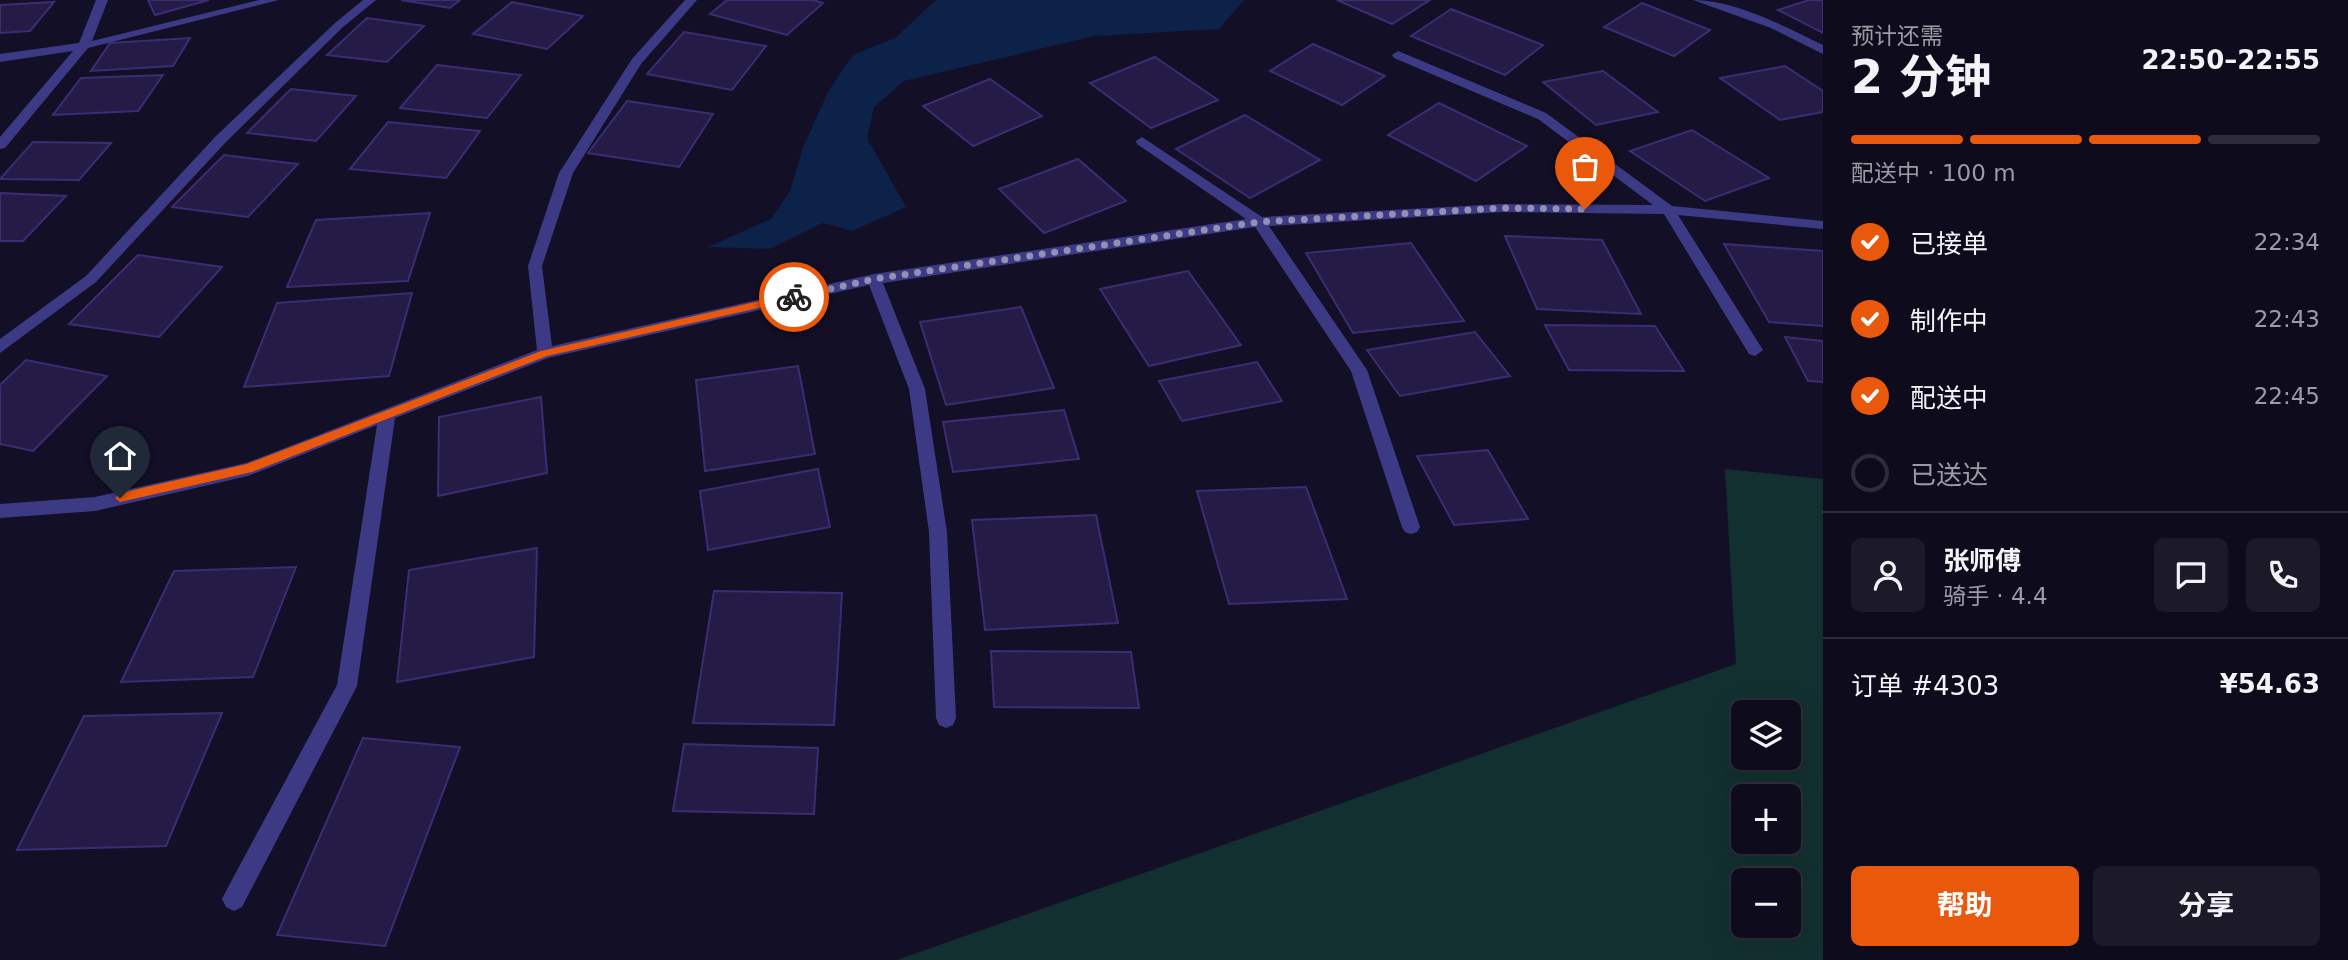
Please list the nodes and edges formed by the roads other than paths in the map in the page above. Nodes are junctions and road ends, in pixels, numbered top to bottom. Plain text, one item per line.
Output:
1 (102, 0) edge
2 (273, 0) edge
3 (370, 0) edge
4 (691, 0) edge
5 (1699, 0) edge
6 (84, 46) junction
7 (1823, 50) edge
8 (1398, 55) dead end
9 (0, 58) edge
10 (1142, 141) dead end
11 (0, 145) edge
12 (1668, 210) junction
13 (1259, 222) junction
14 (1823, 225) edge
15 (874, 279) junction
16 (0, 347) edge
17 (1755, 350) dead end
18 (545, 353) junction
19 (387, 415) junction
20 (0, 511) edge
21 (1411, 527) dead end
22 (946, 718) dead end
23 (234, 899) dead end

1 - 6 lane
2 - 6 lane
3 - 16 lane
4 - 18 lane
5 - 7 lane
6 - 9 lane
6 - 11 lane
8 - 12 lane
10 - 13 lane
12 - 13 lane
12 - 14 lane
12 - 17 lane
13 - 15 lane
13 - 21 lane
15 - 18 lane
15 - 22 lane
18 - 19 lane
19 - 20 lane
19 - 23 lane

